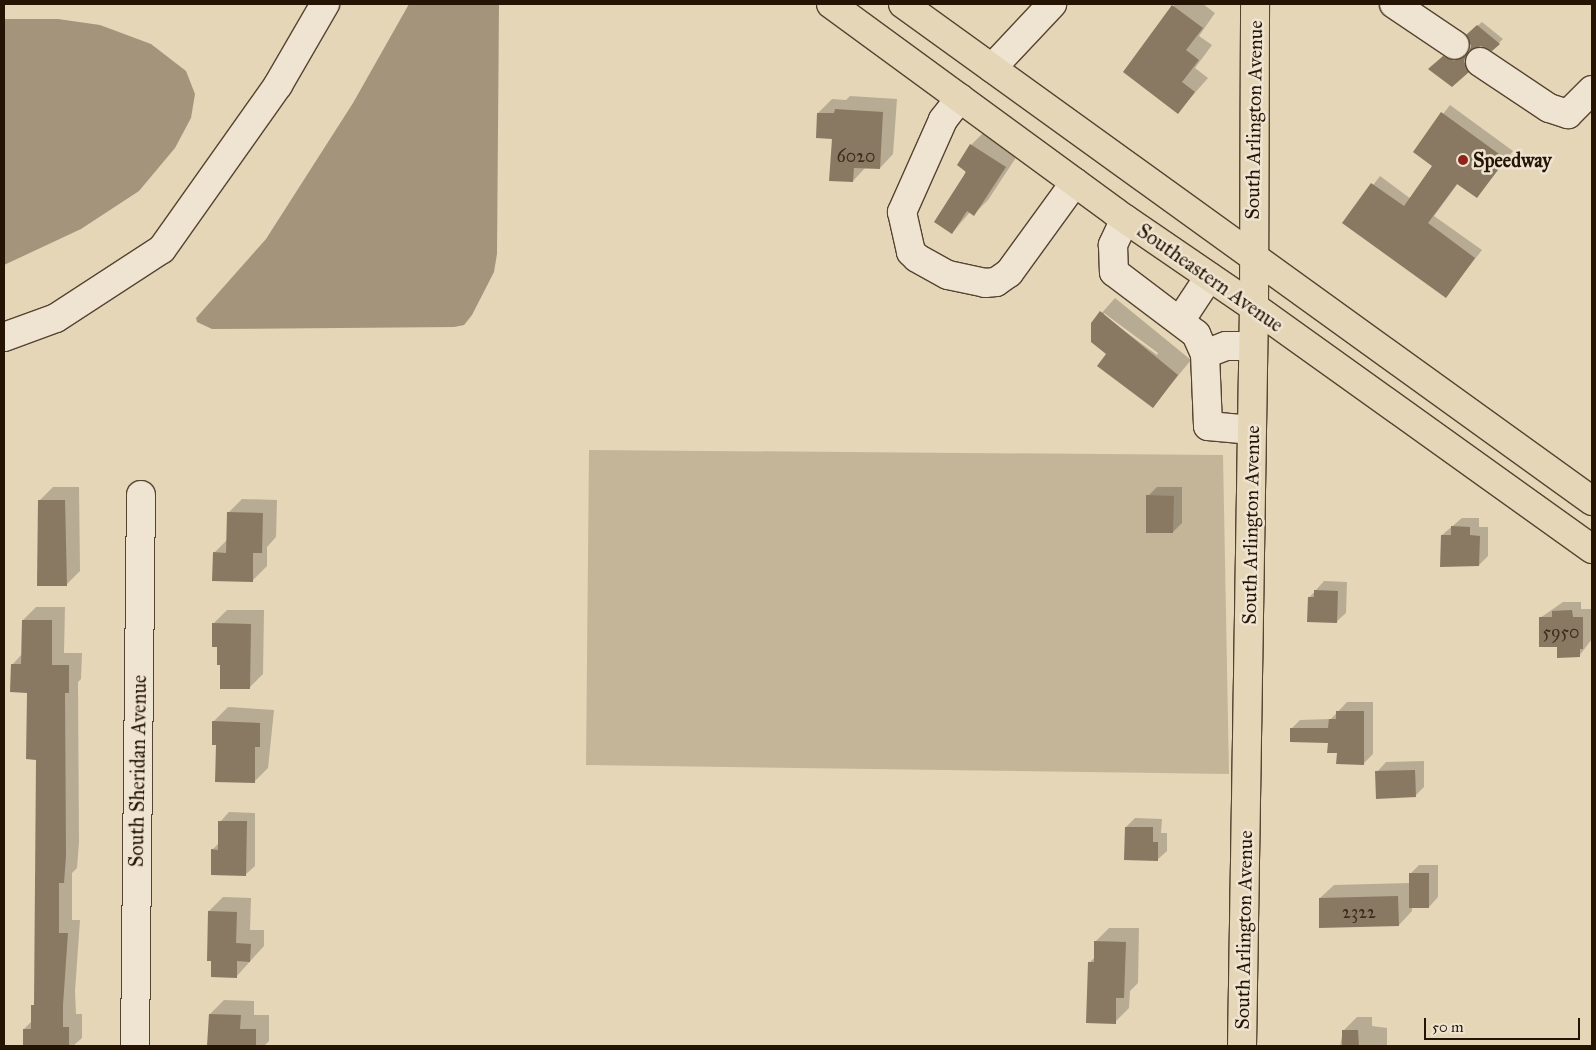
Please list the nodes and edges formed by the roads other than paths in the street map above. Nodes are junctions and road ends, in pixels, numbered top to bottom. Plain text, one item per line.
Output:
1 (325, 4) edge
2 (831, 4) edge
3 (903, 4) edge
4 (1255, 4) edge
5 (1394, 4) edge
6 (1039, 8) edge
7 (1455, 45) dead end
8 (1480, 62) dead end
9 (992, 68) junction
10 (1592, 90) edge
11 (960, 98) junction
12 (1075, 182) junction
13 (1125, 219) junction
14 (1252, 257) junction
15 (1210, 276) junction
16 (1254, 307) junction
17 (1180, 321) junction
18 (4, 337) edge
19 (1253, 346) junction
20 (1205, 354) junction
21 (1252, 430) junction
22 (141, 495) dead end
23 (1592, 501) edge
24 (1592, 549) edge
25 (135, 1046) edge
26 (1242, 1046) edge

1 - 18 street
2 - 11 main road, Southeastern Avenue
3 - 9 main road, Southeastern Avenue
4 - 14 main road, South Arlington Avenue
5 - 7 street
6 - 9 street
8 - 10 street
9 - 14 main road, Southeastern Avenue
11 - 12 main road, Southeastern Avenue
11 - 12 street
12 - 13 main road, Southeastern Avenue
13 - 15 main road, Southeastern Avenue
13 - 17 street
14 - 16 main road, South Arlington Avenue
14 - 23 main road, Southeastern Avenue
15 - 16 main road, Southeastern Avenue
15 - 17 street
16 - 19 main road, South Arlington Avenue
16 - 24 main road, Southeastern Avenue
17 - 20 street
19 - 20 street
19 - 21 main road, South Arlington Avenue
20 - 21 street
21 - 26 main road, South Arlington Avenue
22 - 25 street, South Sheridan Avenue

